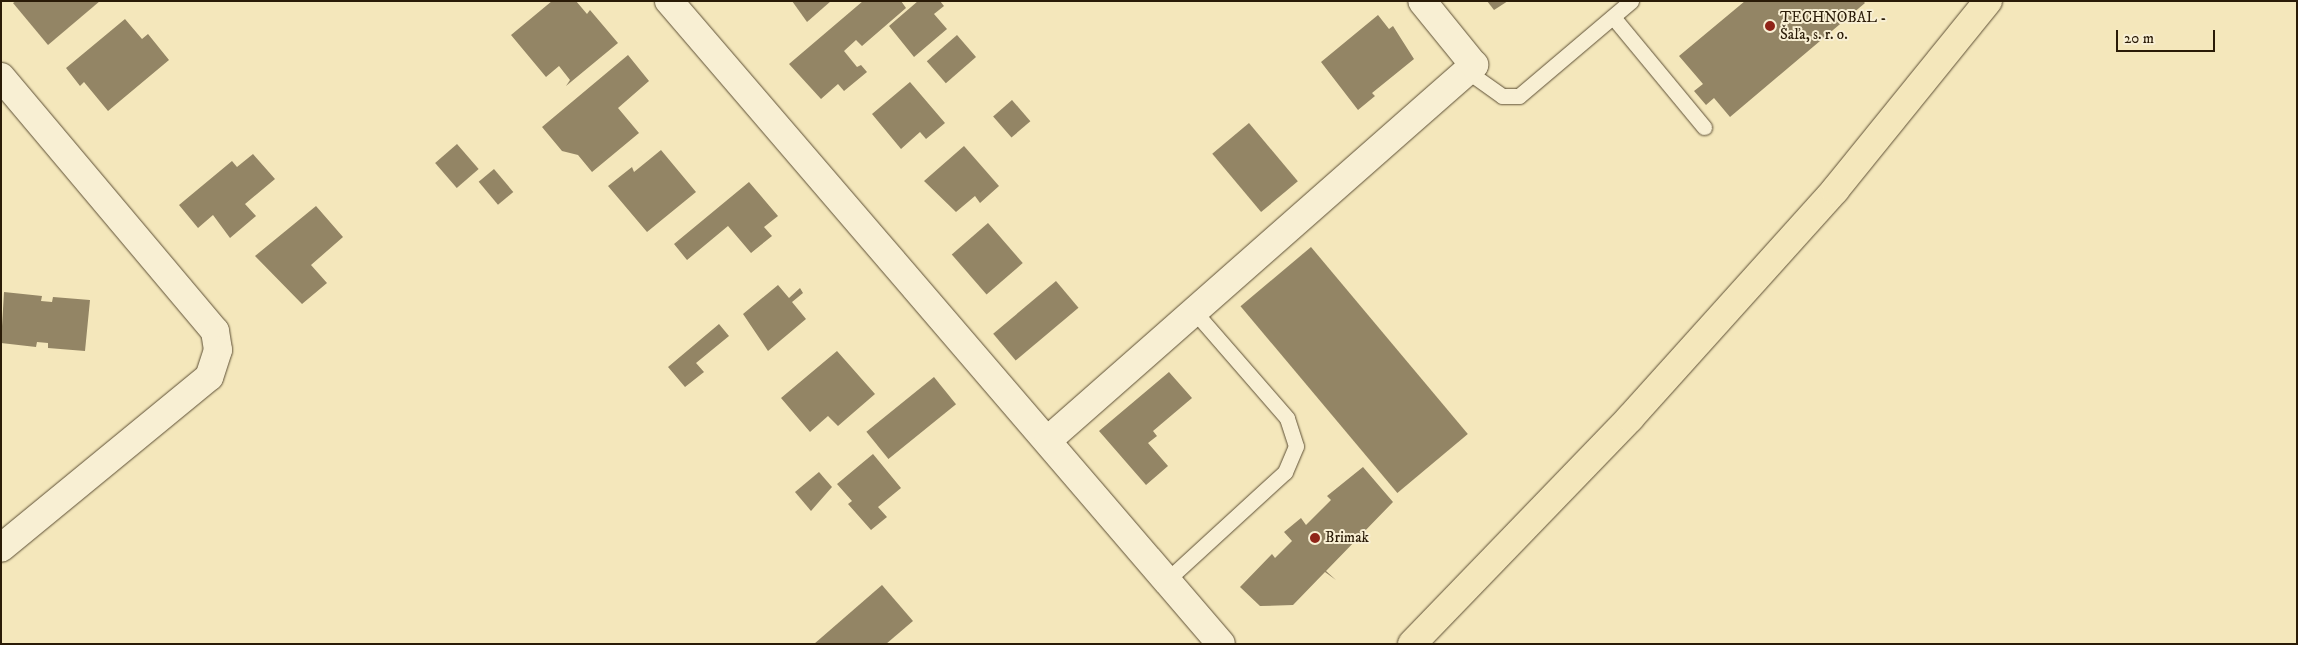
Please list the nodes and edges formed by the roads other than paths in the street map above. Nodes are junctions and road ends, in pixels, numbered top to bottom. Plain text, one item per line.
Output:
1 (669, 1) edge
2 (1422, 1) edge
3 (1632, 1) edge
4 (1988, 1) edge
5 (1612, 17) junction
6 (1467, 71) junction
7 (1, 77) edge
8 (1704, 127) dead end
9 (1194, 311) junction
10 (1048, 440) junction
11 (1, 548) edge
12 (1166, 580) junction
13 (1221, 644) edge
14 (1412, 644) edge

1 - 10 street
2 - 6 street
3 - 5 lane
4 - 14 main road
5 - 6 lane
5 - 8 lane
6 - 9 street
7 - 11 street
9 - 10 street
9 - 12 lane
10 - 12 street
12 - 13 street

